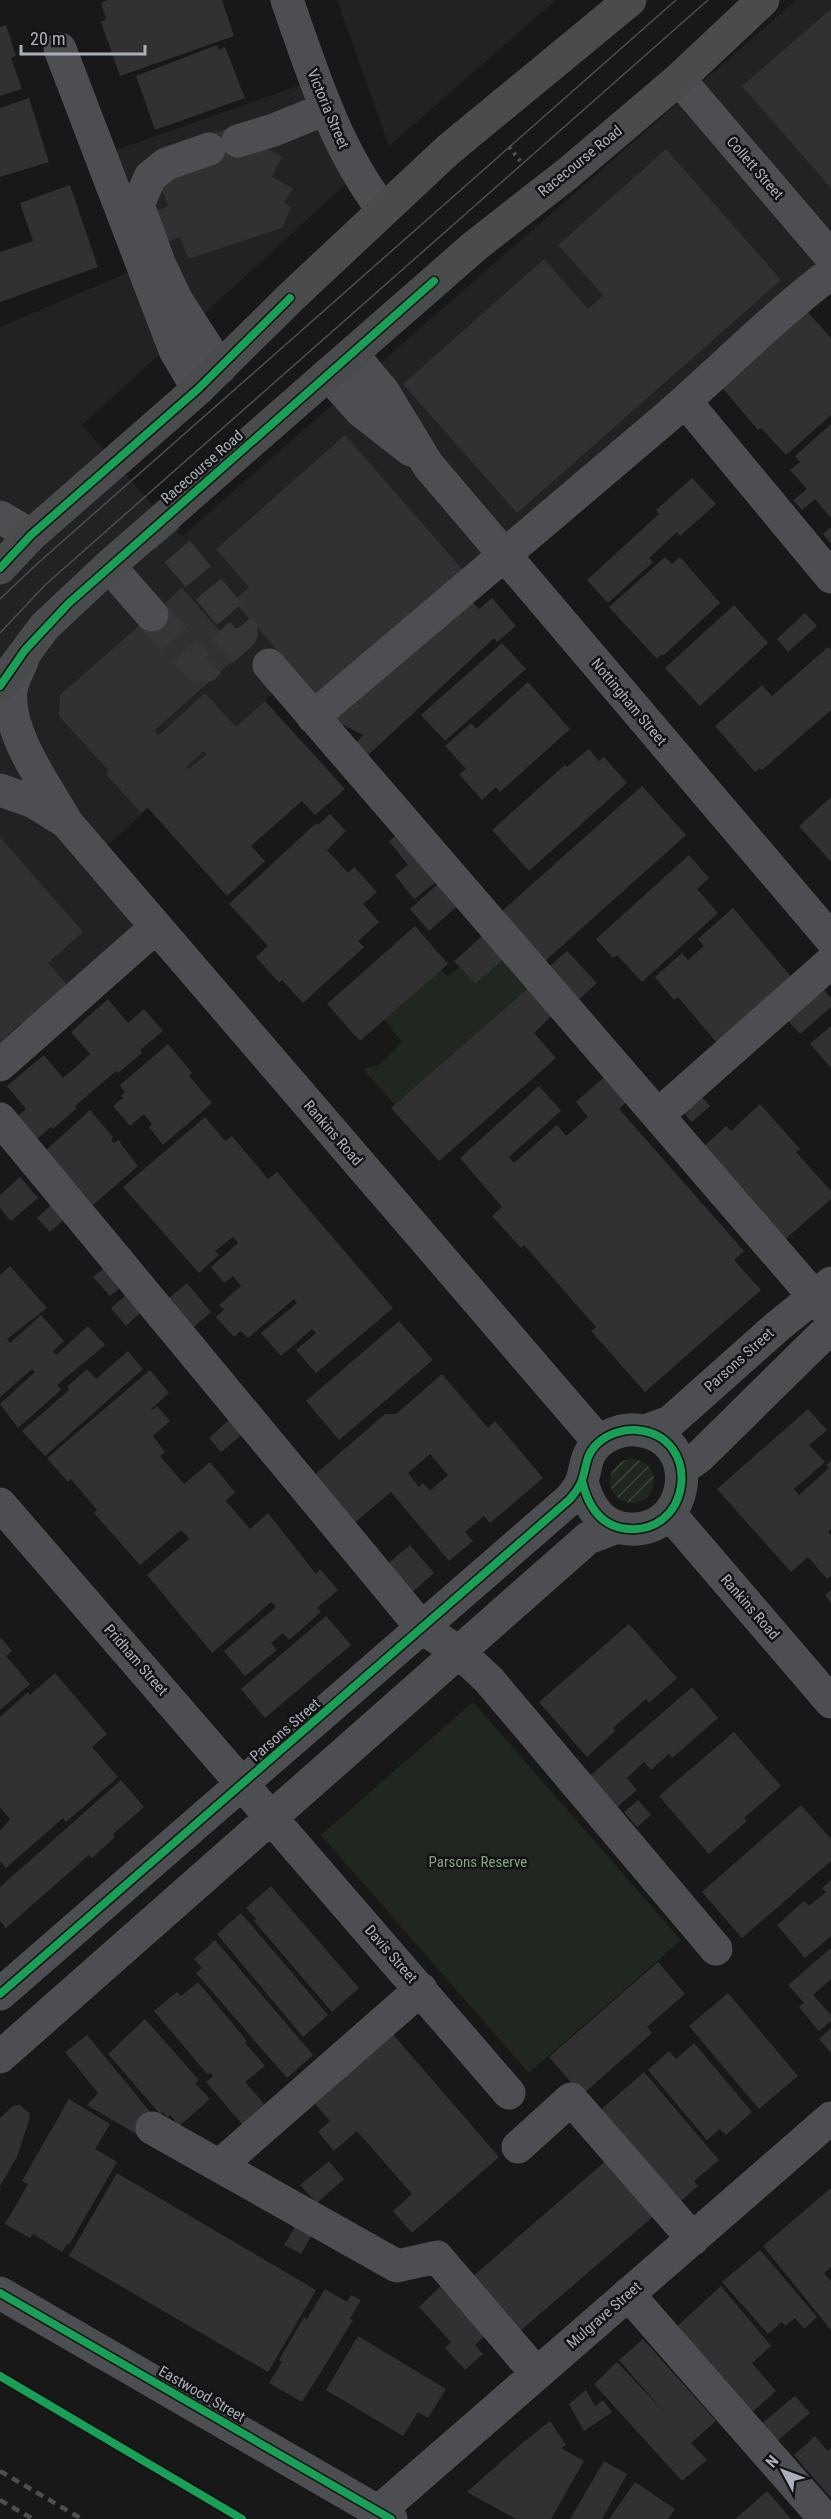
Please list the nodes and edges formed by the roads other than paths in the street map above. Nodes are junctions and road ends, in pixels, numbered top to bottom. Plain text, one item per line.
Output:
1 (287, 0) edge
2 (630, 0) edge
3 (763, 0) edge
4 (60, 48) dead end
5 (679, 79) junction
6 (325, 109) junction
7 (383, 210) junction
8 (831, 257) edge
9 (831, 273) edge
10 (340, 364) junction
11 (209, 379) junction
12 (684, 401) junction
13 (0, 517) edge
14 (31, 535) junction
15 (505, 556) junction
16 (109, 566) junction
17 (0, 568) edge
18 (831, 577) edge
19 (152, 615) tunnel mouth
20 (25, 650) junction
21 (269, 665) dead end
22 (0, 686) edge
23 (313, 717) junction
24 (0, 790) edge
25 (67, 823) junction
26 (156, 927) junction
27 (831, 939) edge
28 (831, 962) edge
29 (0, 1065) edge
30 (657, 1115) junction
31 (0, 1119) edge
32 (826, 1299) edge
33 (831, 1327) edge
34 (645, 1431) junction
35 (599, 1442) junction
36 (682, 1469) junction
37 (582, 1481) junction
38 (0, 1504) edge
39 (669, 1513) junction
40 (616, 1527) junction
41 (422, 1628) junction
42 (459, 1652) junction
43 (831, 1702) edge
44 (244, 1783) junction
45 (273, 1817) junction
46 (716, 1949) dead end
47 (421, 1989) junction
48 (0, 1995) edge
49 (7, 2038) edge
50 (509, 2092) dead end
51 (830, 2122) edge
52 (152, 2128) dead end
53 (518, 2147) dead end
54 (219, 2166) junction
55 (693, 2239) junction
56 (0, 2293) edge
57 (628, 2294) junction
58 (537, 2374) junction
59 (385, 2515) edge
60 (825, 2519) edge

1 - 6 street, Victoria Street
2 - 7 highway
3 - 5 highway, Racecourse Road
4 - 11 street
5 - 8 street, Collett Street
5 - 10 highway, Racecourse Road
6 - 7 street, Victoria Street
6 - 11 street
7 - 11 highway
9 - 12 street
10 - 15 street, Nottingham Street
10 - 16 highway, Racecourse Road
11 - 14 highway
12 - 15 street
12 - 18 street
13 - 14 street
14 - 17 highway
15 - 23 street
15 - 27 street, Nottingham Street
16 - 19 street
16 - 20 highway, Racecourse Road
20 - 22 highway, Racecourse Road
20 - 25 street, Rankins Road
21 - 23 street
23 - 30 street
24 - 25 street, Rankins Road
25 - 26 street, Rankins Road
26 - 29 street
26 - 35 street, Rankins Road
28 - 30 street
30 - 32 street
31 - 41 street
32 - 34 street, Parsons Street
33 - 36 street
34 - 35 street
34 - 36 street
35 - 37 street
36 - 39 street
37 - 40 street
37 - 41 street, Parsons Street
38 - 44 street, Pridham Street
39 - 40 street
39 - 43 street, Rankins Road
40 - 42 street
41 - 42 street
41 - 44 street, Parsons Street
42 - 45 street
42 - 46 street
44 - 45 street, Pridham Street
44 - 48 street, Parsons Street
45 - 47 street, Davis Street
45 - 49 street
47 - 50 street, Davis Street
47 - 54 street
51 - 55 street, Mulgrave Street
52 - 54 street
53 - 55 street
54 - 58 street
55 - 57 street, Mulgrave Street
56 - 59 street, Eastwood Street
57 - 58 street, Mulgrave Street
57 - 60 street
58 - 59 street, Mulgrave Street

